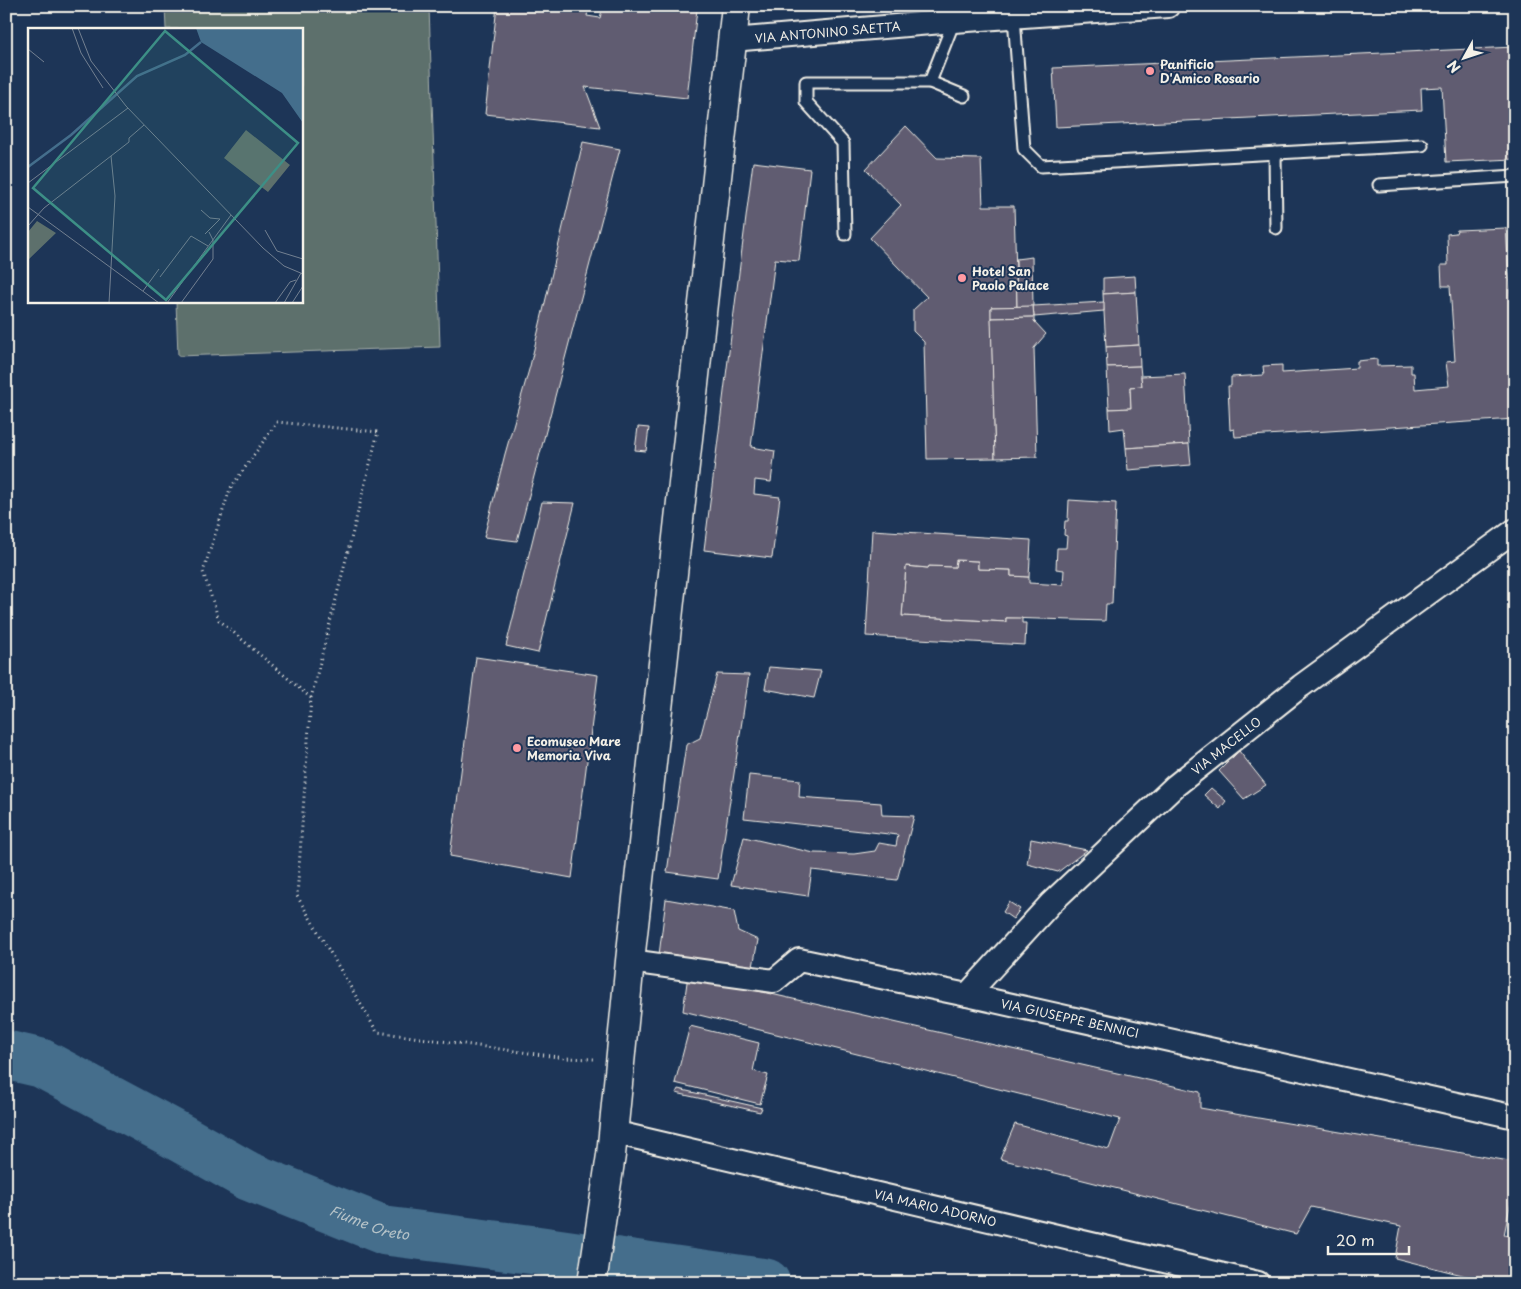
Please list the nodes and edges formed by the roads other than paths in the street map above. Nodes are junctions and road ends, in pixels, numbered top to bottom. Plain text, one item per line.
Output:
1 (736, 6) edge
2 (1168, 6) edge
3 (961, 13) edge
4 (1014, 17) junction
5 (732, 40) junction
6 (930, 82) junction
7 (964, 96) dead end
8 (1422, 145) dead end
9 (1275, 153) junction
10 (1515, 176) edge
11 (1379, 185) dead end
12 (1276, 228) dead end
13 (845, 234) dead end
14 (1515, 530) edge
15 (630, 961) junction
16 (968, 995) junction
17 (1515, 1117) edge
18 (612, 1144) junction
19 (592, 1283) edge
20 (1258, 1283) edge

1 - 5 main road
2 - 4 street, VIA ANTONINO SAETTA
3 - 4 street, VIA ANTONINO SAETTA
3 - 5 street, VIA ANTONINO SAETTA
3 - 6 lane
4 - 9 lane
5 - 15 main road
6 - 7 lane
6 - 13 lane
8 - 9 lane
9 - 12 lane
10 - 11 lane
14 - 16 street, VIA MACELLO
15 - 16 street, VIA GIUSEPPE BENNICI
15 - 18 main road
16 - 17 street, VIA GIUSEPPE BENNICI
18 - 19 main road
18 - 20 street, VIA MARIO ADORNO

